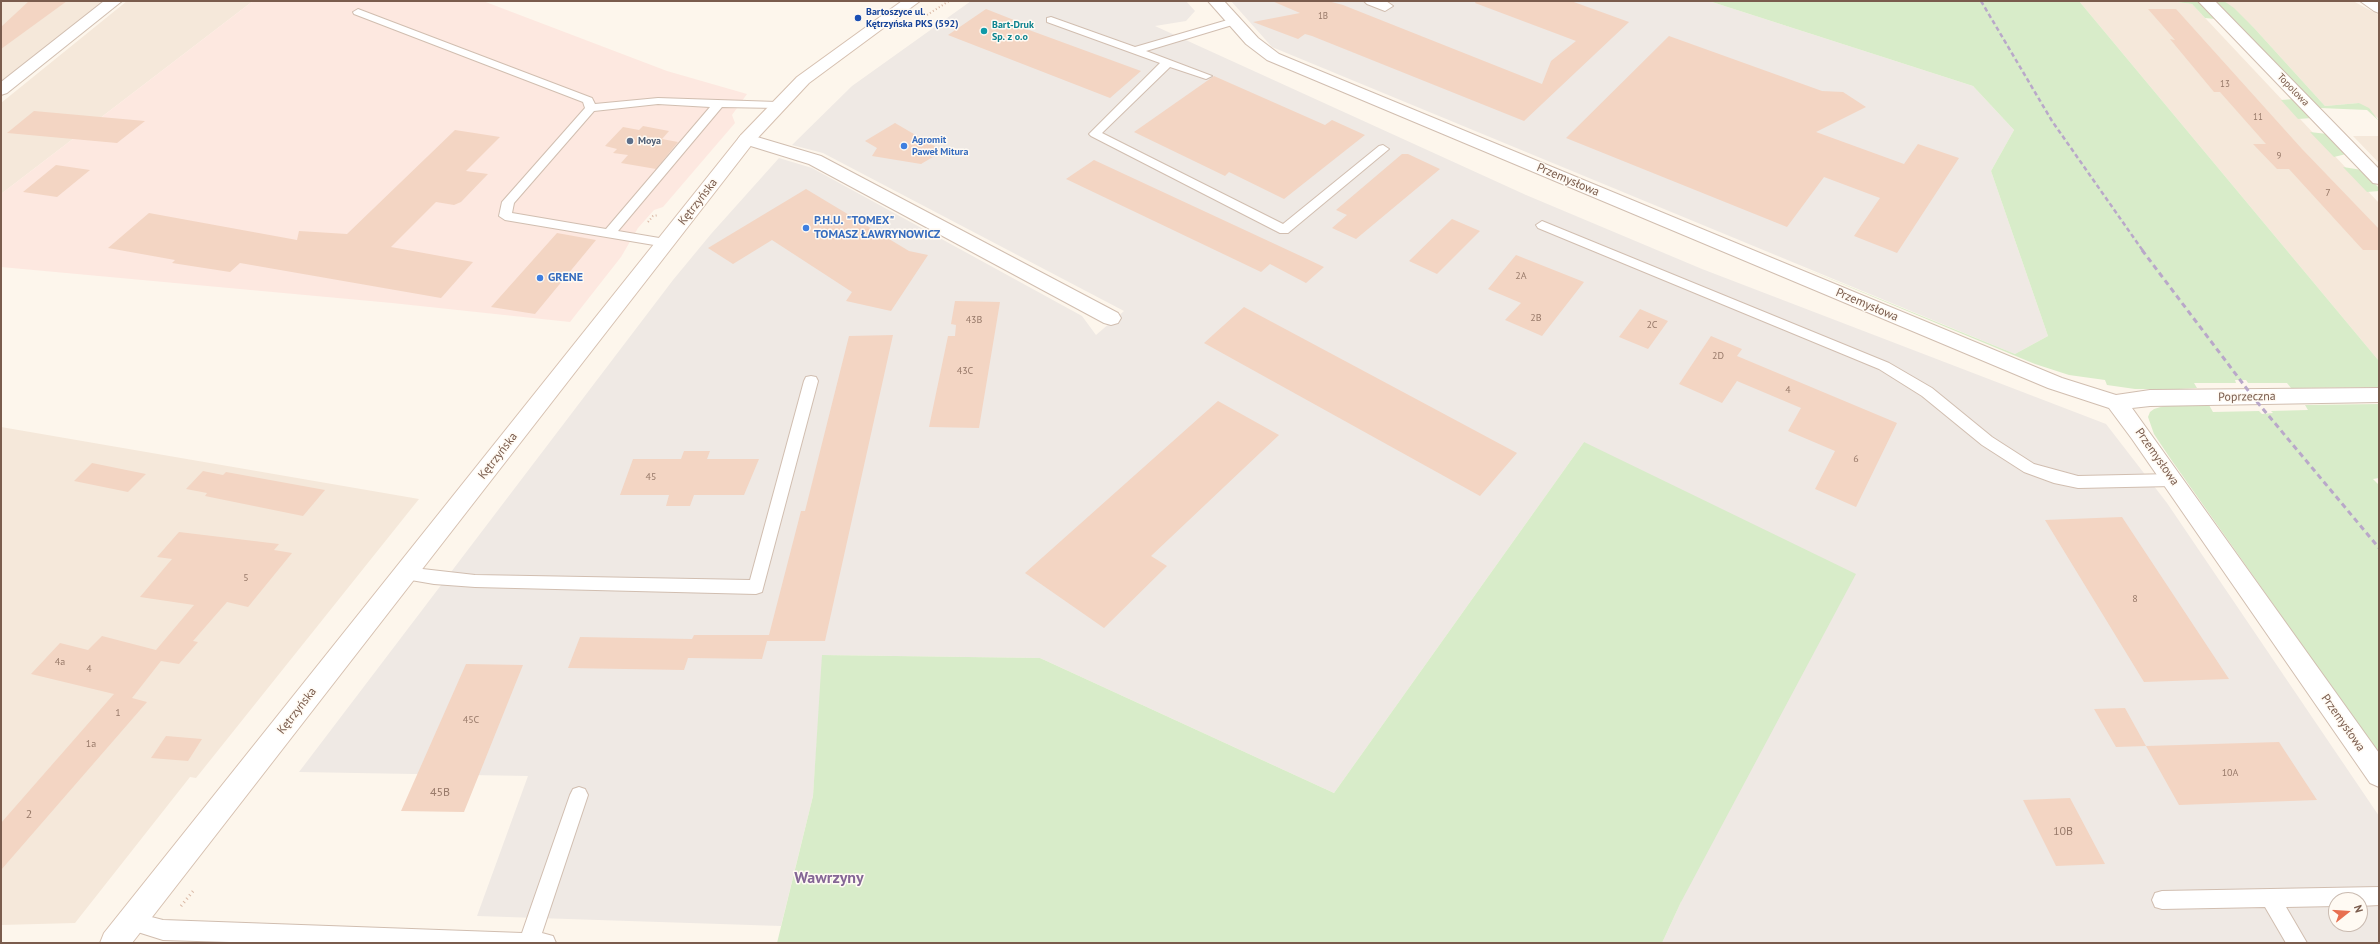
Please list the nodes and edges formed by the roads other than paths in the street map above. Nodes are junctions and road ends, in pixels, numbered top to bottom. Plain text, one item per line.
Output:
1 (114, 1) edge
2 (912, 1) edge
3 (1216, 1) edge
4 (2206, 1) edge
5 (2368, 1) edge
6 (2379, 8) edge
7 (358, 12) dead end
8 (1051, 20) dead end
9 (1234, 21) junction
10 (1136, 50) junction
11 (1168, 62) junction
12 (1206, 76) dead end
13 (1, 90) edge
14 (719, 104) junction
15 (777, 105) junction
16 (591, 108) junction
17 (747, 139) junction
18 (1383, 150) dead end
19 (2379, 179) edge
20 (1542, 225) dead end
21 (609, 233) junction
22 (666, 243) junction
23 (1111, 318) dead end
24 (811, 381) dead end
25 (2379, 395) edge
26 (2116, 403) junction
27 (2173, 480) junction
28 (405, 573) junction
29 (2379, 775) edge
30 (579, 795) dead end
31 (2379, 896) edge
32 (2270, 898) junction
33 (2162, 900) dead end
34 (132, 921) junction
35 (114, 943) edge
36 (538, 943) edge
37 (2297, 943) edge

1 - 13 street
2 - 15 street, Kętrzyńska
3 - 9 street, Przemysłowa
4 - 19 street, Topolowa
5 - 6 street
7 - 16 lane
8 - 10 lane
9 - 10 lane
9 - 26 street, Przemysłowa
10 - 11 lane
11 - 12 lane
11 - 18 lane
14 - 15 lane
14 - 16 lane
14 - 21 lane
15 - 17 street, Kętrzyńska
16 - 21 lane
17 - 22 street, Kętrzyńska
17 - 23 street
20 - 27 lane
21 - 22 lane
22 - 28 street, Kętrzyńska
24 - 28 lane
25 - 26 street, Poprzeczna
26 - 27 street, Przemysłowa
27 - 29 street, Przemysłowa
28 - 34 street, Kętrzyńska
30 - 36 lane
31 - 32 lane
32 - 33 lane
32 - 37 lane
34 - 35 street, Kętrzyńska
34 - 36 lane

